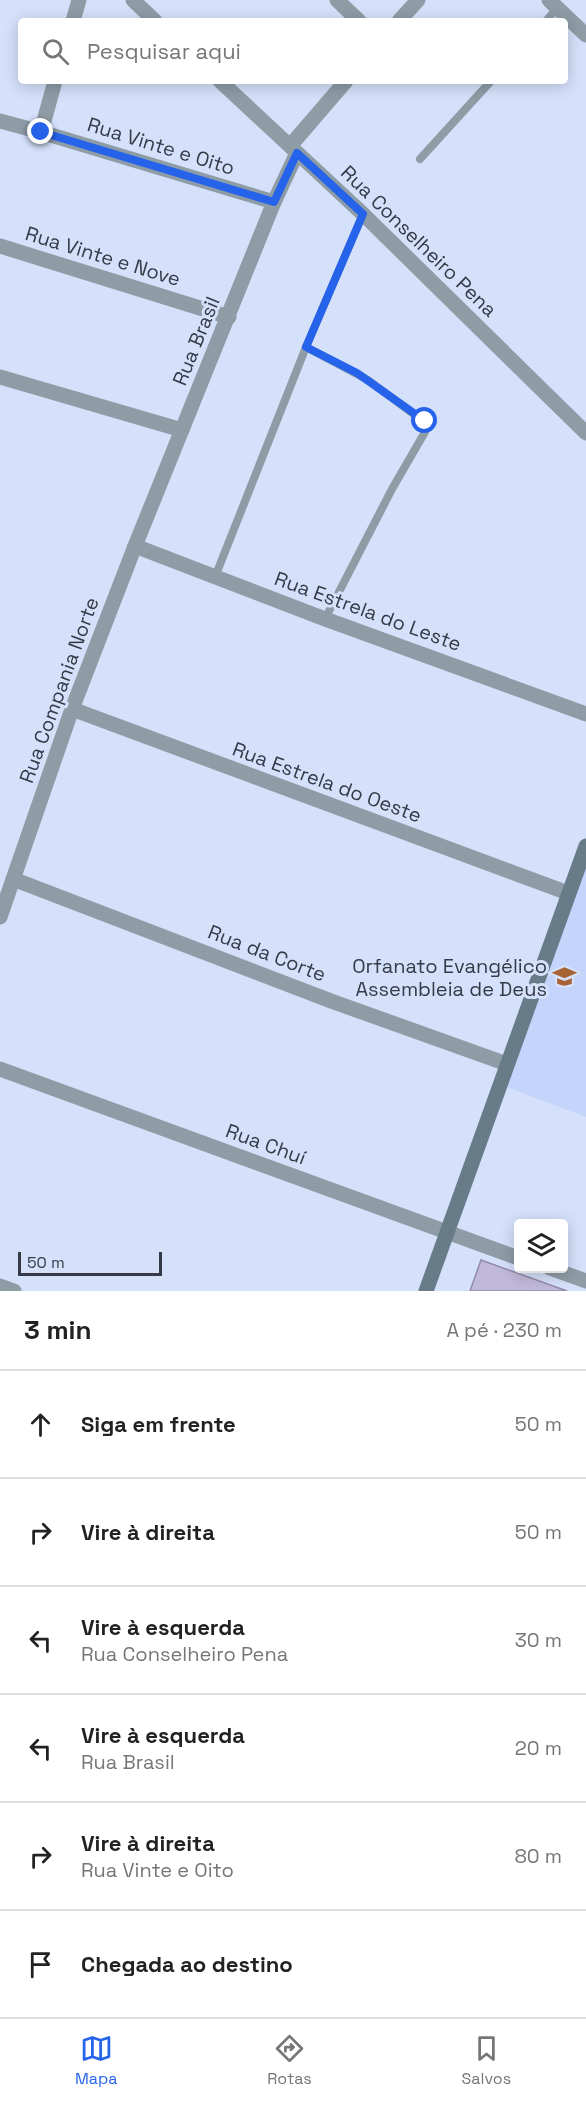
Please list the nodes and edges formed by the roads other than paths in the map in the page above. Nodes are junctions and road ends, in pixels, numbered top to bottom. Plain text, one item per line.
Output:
1 (79, 0) edge
2 (133, 0) edge
3 (337, 0) edge
4 (418, 0) edge
5 (553, 4) edge
6 (74, 18) edge
7 (152, 18) edge
8 (356, 18) edge
9 (402, 18) edge
10 (547, 18) edge
11 (568, 18) edge
12 (568, 18) edge
13 (586, 35) edge
14 (54, 84) edge
15 (223, 84) edge
16 (344, 84) edge
17 (488, 84) edge
18 (0, 122) edge
19 (41, 132) junction
20 (294, 149) junction
21 (420, 159) dead end
22 (274, 202) junction
23 (363, 214) junction
24 (0, 246) edge
25 (229, 317) junction
26 (306, 347) junction
27 (0, 377) edge
28 (182, 430) junction
29 (586, 434) edge
30 (135, 546) junction
31 (215, 577) junction
32 (325, 619) junction
33 (72, 709) junction
34 (586, 714) edge
35 (586, 846) edge
36 (13, 879) junction
37 (568, 893) junction
38 (0, 917) edge
39 (507, 1064) junction
40 (0, 1069) edge
41 (446, 1232) junction
42 (514, 1256) edge
43 (562, 1273) edge
44 (586, 1281) edge
45 (0, 1286) edge
46 (14, 1291) edge
47 (426, 1291) edge

1 - 6 street
2 - 7 street
3 - 8 street
4 - 9 street
5 - 10 lane
5 - 12 street
11 - 13 street
14 - 19 street
15 - 20 street, Rua Conselheiro Pena
16 - 20 street, Rua Brasil
17 - 21 lane
18 - 19 street, Rua Vinte e Oito
19 - 22 street, Rua Vinte e Oito
20 - 22 street, Rua Brasil
20 - 23 street, Rua Conselheiro Pena
22 - 25 street, Rua Brasil
23 - 26 lane
23 - 29 street, Rua Conselheiro Pena
24 - 25 street, Rua Vinte e Nove
25 - 28 street, Rua Brasil
26 - 31 lane
26 - 32 lane
27 - 28 street
28 - 30 street, Rua Brasil
30 - 31 street, Rua Estrela do Leste
30 - 33 street, Rua Compania Norte
31 - 32 street, Rua Estrela do Leste
32 - 34 street, Rua Estrela do Leste
33 - 36 street, Rua Compania Norte
33 - 37 street, Rua Estrela do Oeste
35 - 37 street
36 - 38 street, Rua Compania Norte
36 - 39 street, Rua da Corte
37 - 39 street
39 - 41 street
40 - 41 street, Rua Chuí
41 - 42 street, Rua Chuí
41 - 47 street
43 - 44 street
45 - 46 street

